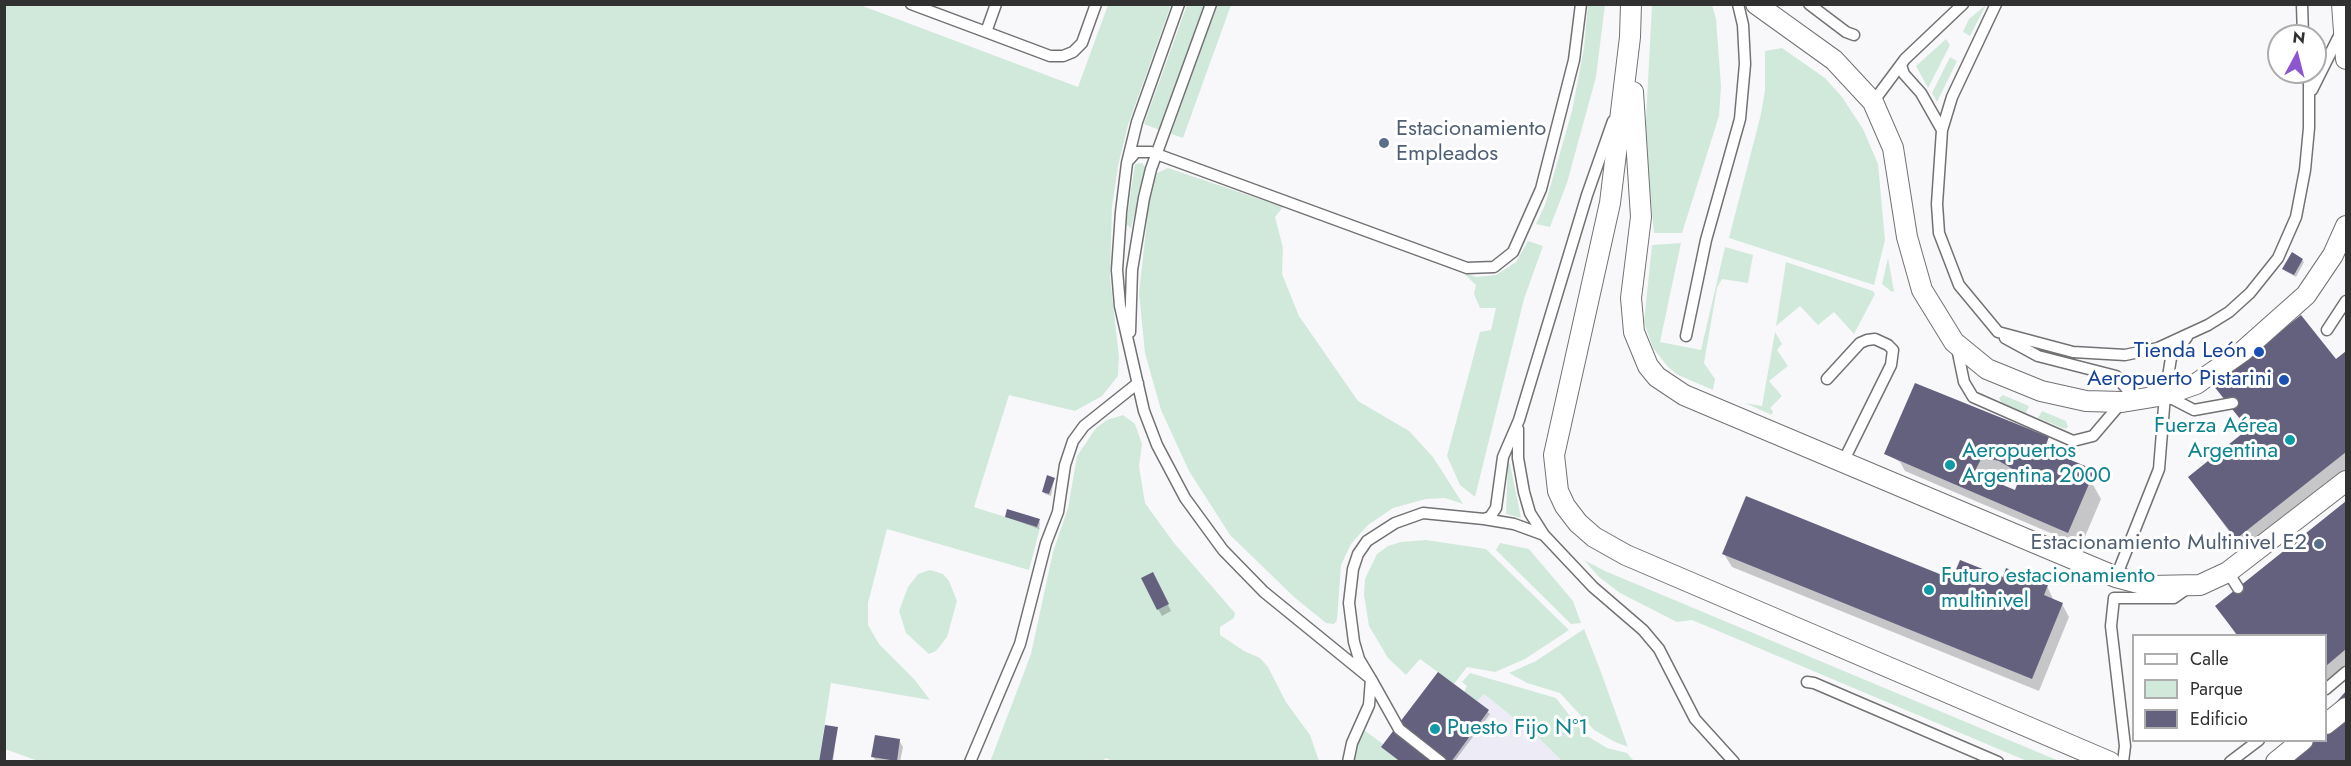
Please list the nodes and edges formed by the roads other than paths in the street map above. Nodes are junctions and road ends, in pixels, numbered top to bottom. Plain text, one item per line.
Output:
1 (911, 4) edge
2 (996, 4) edge
3 (1096, 4) edge
4 (1179, 4) edge
5 (1211, 4) edge
6 (1581, 4) edge
7 (1631, 4) edge
8 (1738, 4) edge
9 (1756, 4) edge
10 (1809, 4) edge
11 (1963, 4) edge
12 (1996, 4) edge
13 (2302, 4) edge
14 (2342, 8) edge
15 (2303, 24) edge
16 (986, 32) junction
17 (1854, 35) dead end
18 (1630, 37) junction
19 (2346, 59) edge
20 (1901, 65) junction
21 (2311, 84) edge
22 (1623, 92) junction
23 (2311, 93) junction
24 (1873, 102) junction
25 (1942, 130) junction
26 (1157, 154) junction
27 (1127, 163) junction
28 (2346, 226) edge
29 (2346, 301) edge
30 (2327, 330) dead end
31 (1998, 332) junction
32 (1686, 336) dead end
33 (2187, 337) junction
34 (1954, 342) junction
35 (1130, 350) junction
36 (1827, 379) dead end
37 (1138, 383) junction
38 (2165, 395) junction
39 (2129, 401) junction
40 (2233, 403) dead end
41 (1519, 420) junction
42 (1843, 462) junction
43 (2346, 481) edge
44 (1484, 519) junction
45 (1544, 535) junction
46 (2116, 577) junction
47 (2190, 587) junction
48 (2346, 672) edge
49 (1371, 678) junction
50 (1807, 682) dead end
51 (2327, 687) edge
52 (2346, 708) edge
53 (2327, 722) edge
54 (2258, 742) edge
55 (2302, 742) edge
56 (970, 762) edge
57 (1348, 762) edge
58 (1441, 762) edge
59 (1734, 762) edge
60 (1998, 762) edge
61 (2110, 762) edge
62 (2123, 762) edge
63 (2230, 762) edge
64 (2276, 762) edge

1 - 16 lane
2 - 16 lane
3 - 16 lane
4 - 27 lane
5 - 26 lane
6 - 26 lane
7 - 18 street
8 - 32 lane
9 - 24 street
10 - 17 lane
11 - 20 lane
12 - 25 lane
13 - 15 lane
14 - 19 street
14 - 23 lane
18 - 22 street
18 - 42 street
20 - 24 lane
20 - 25 lane
21 - 23 lane
22 - 41 lane
22 - 61 street
23 - 33 lane
24 - 34 street
25 - 31 lane
26 - 27 lane
26 - 35 lane
27 - 35 lane
28 - 38 street
29 - 30 lane
31 - 33 lane
31 - 39 lane
33 - 38 lane
34 - 39 street
34 - 39 lane
35 - 37 lane
36 - 42 lane
37 - 49 lane
37 - 56 lane
38 - 39 street
38 - 40 lane
38 - 46 lane
41 - 44 lane
41 - 45 lane
42 - 46 street
43 - 47 street
44 - 45 lane
44 - 49 lane
45 - 59 lane
46 - 47 street
47 - 62 lane
48 - 51 lane
49 - 57 lane
49 - 58 lane
50 - 60 lane
52 - 53 street
54 - 63 lane
55 - 64 street

